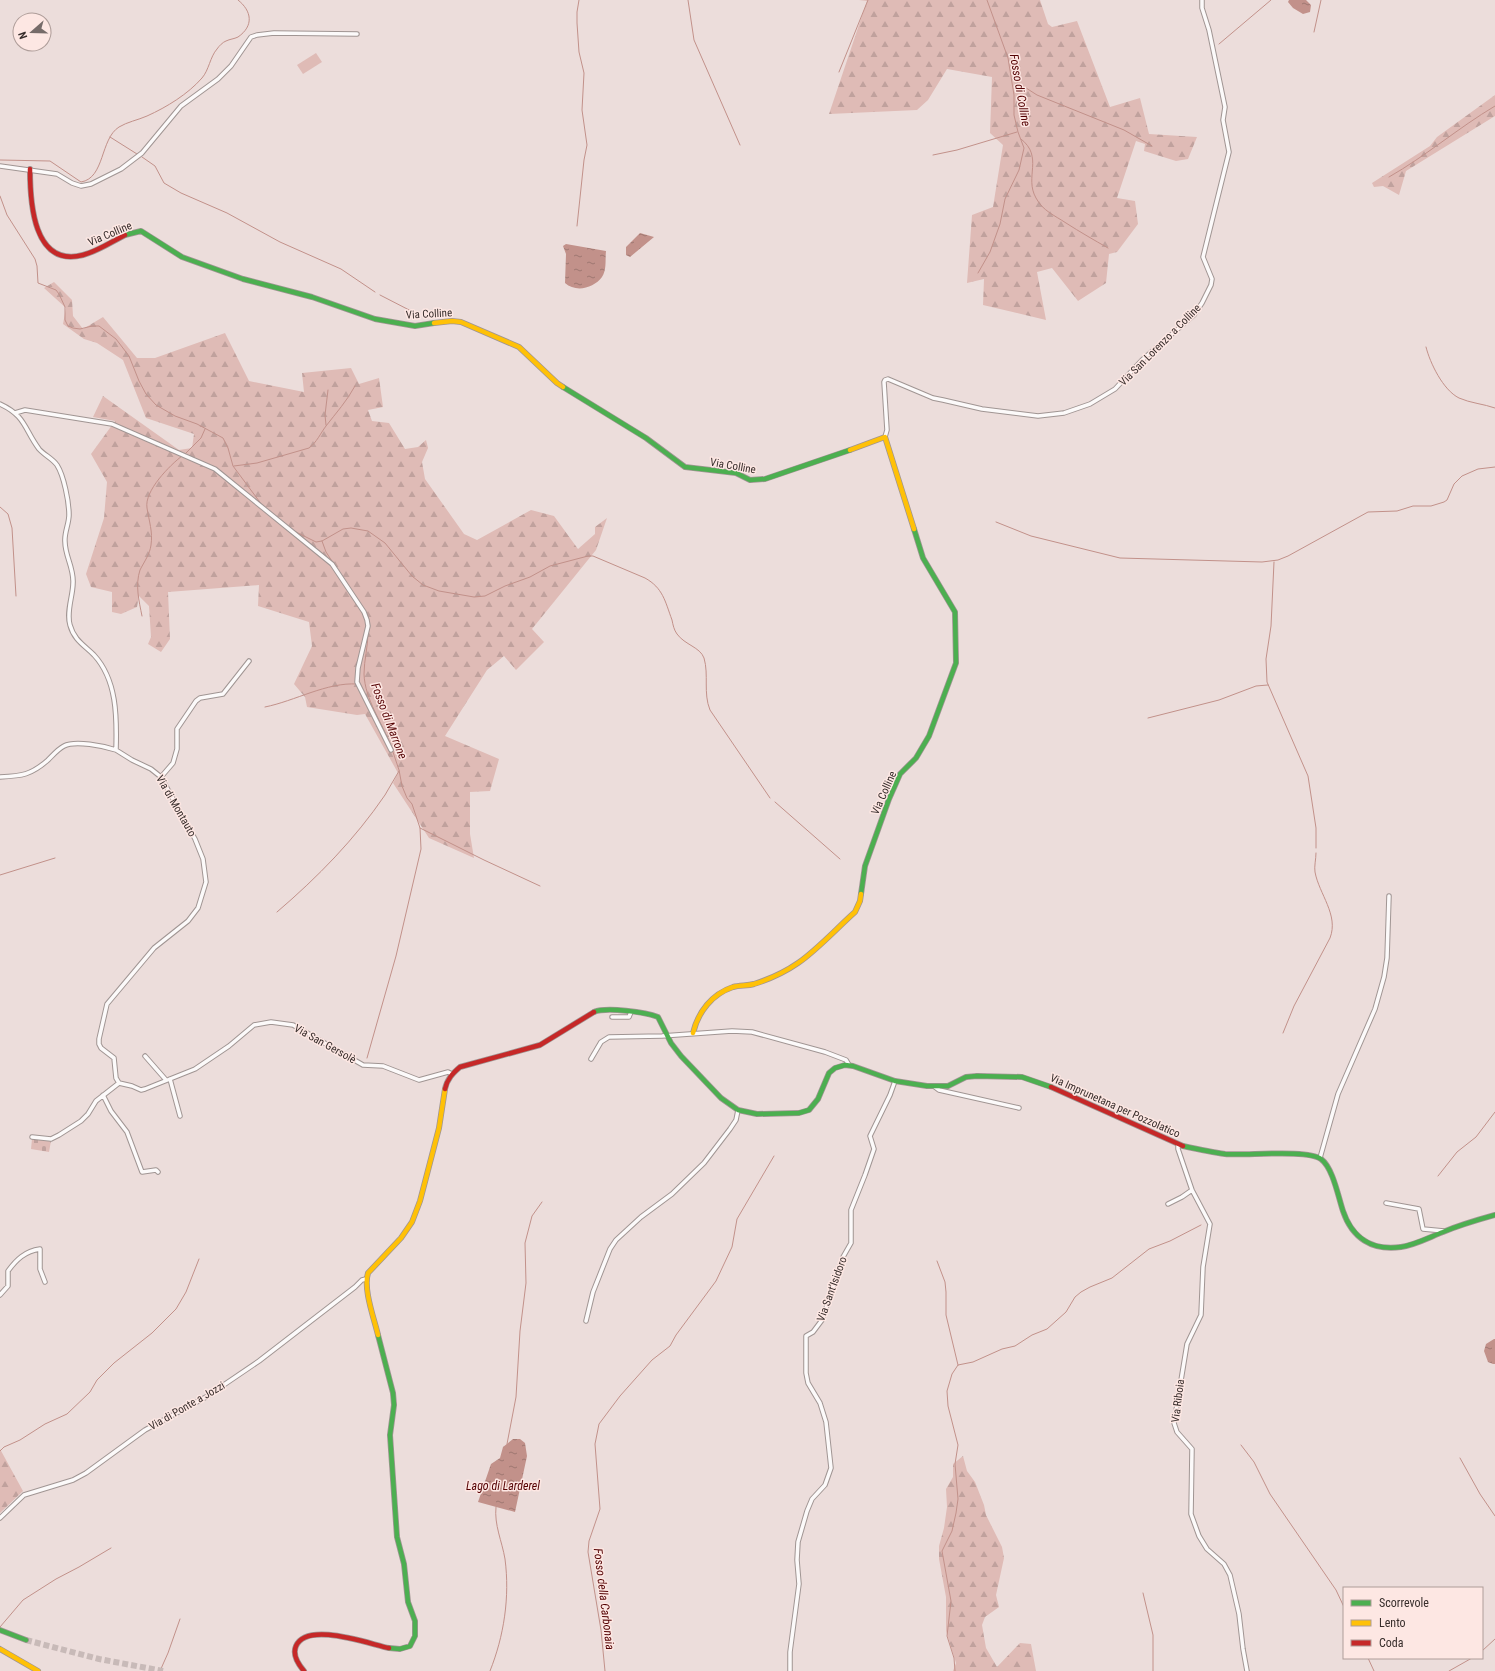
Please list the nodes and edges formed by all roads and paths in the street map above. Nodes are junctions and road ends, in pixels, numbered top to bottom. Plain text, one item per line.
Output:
1 (1202, 0) edge
2 (357, 34) dead end
3 (0, 166) edge
4 (30, 170) junction
5 (0, 404) edge
6 (15, 413) dead end
7 (885, 437) junction
8 (248, 662) dead end
9 (116, 750) junction
10 (391, 750) dead end
11 (0, 777) edge
12 (161, 777) junction
13 (1389, 896) dead end
14 (631, 1012) junction
15 (612, 1017) dead end
16 (693, 1033) junction
17 (667, 1035) junction
18 (145, 1056) dead end
19 (591, 1059) dead end
20 (849, 1065) junction
21 (452, 1074) junction
22 (168, 1079) junction
23 (895, 1081) junction
24 (119, 1082) junction
25 (935, 1087) junction
26 (103, 1095) junction
27 (1019, 1108) dead end
28 (738, 1110) junction
29 (180, 1116) dead end
30 (32, 1138) dead end
31 (1178, 1145) junction
32 (1320, 1158) junction
33 (158, 1172) dead end
34 (1192, 1190) junction
35 (1386, 1203) dead end
36 (1168, 1204) dead end
37 (1495, 1215) edge
38 (1445, 1231) junction
39 (366, 1279) junction
40 (45, 1282) dead end
41 (0, 1295) edge
42 (586, 1321) dead end
43 (0, 1518) edge
44 (0, 1630) edge
45 (26, 1640) tunnel mouth
46 (0, 1649) edge
47 (38, 1671) edge
48 (304, 1671) edge
49 (790, 1671) edge
50 (1247, 1671) edge

1 - 7 street, Via San Lorenzo a Colline
2 - 4 street
3 - 4 street
4 - 7 main road, Via Colline
5 - 9 street
6 - 10 street
7 - 16 main road, Via Colline
8 - 12 street
9 - 11 street, Via di Montauto
9 - 12 street, Via di Montauto
12 - 24 street, Via di Montauto
13 - 32 street
14 - 15 street
14 - 17 main road
14 - 21 main road
16 - 17 street, Via Imprunetana per Pozzolatico
16 - 20 street, Via Imprunetana per Pozzolatico
17 - 19 street, Via Imprunetana per Pozzolatico
17 - 28 main road
18 - 22 street
20 - 23 main road, Via Imprunetana per Pozzolatico
20 - 28 main road
21 - 22 street, Via San Gersolè
21 - 39 main road
22 - 24 street, Via San Gersolè
22 - 29 street
23 - 25 main road, Via Imprunetana per Pozzolatico
23 - 49 street, Via Sant'Isidoro
24 - 26 street
25 - 27 street, Via Imprunetana per Pozzolatico
25 - 31 main road, Via Imprunetana per Pozzolatico
26 - 30 street
26 - 33 street
28 - 42 street
31 - 32 main road, Via Imprunetana per Pozzolatico
31 - 34 street, Via Riboia
32 - 38 main road
34 - 36 street
34 - 50 street, Via Riboia
35 - 38 street
37 - 38 main road
39 - 43 street, Via di Ponte a Jozzi
39 - 48 main road
40 - 41 street
44 - 45 main road
46 - 47 main road

